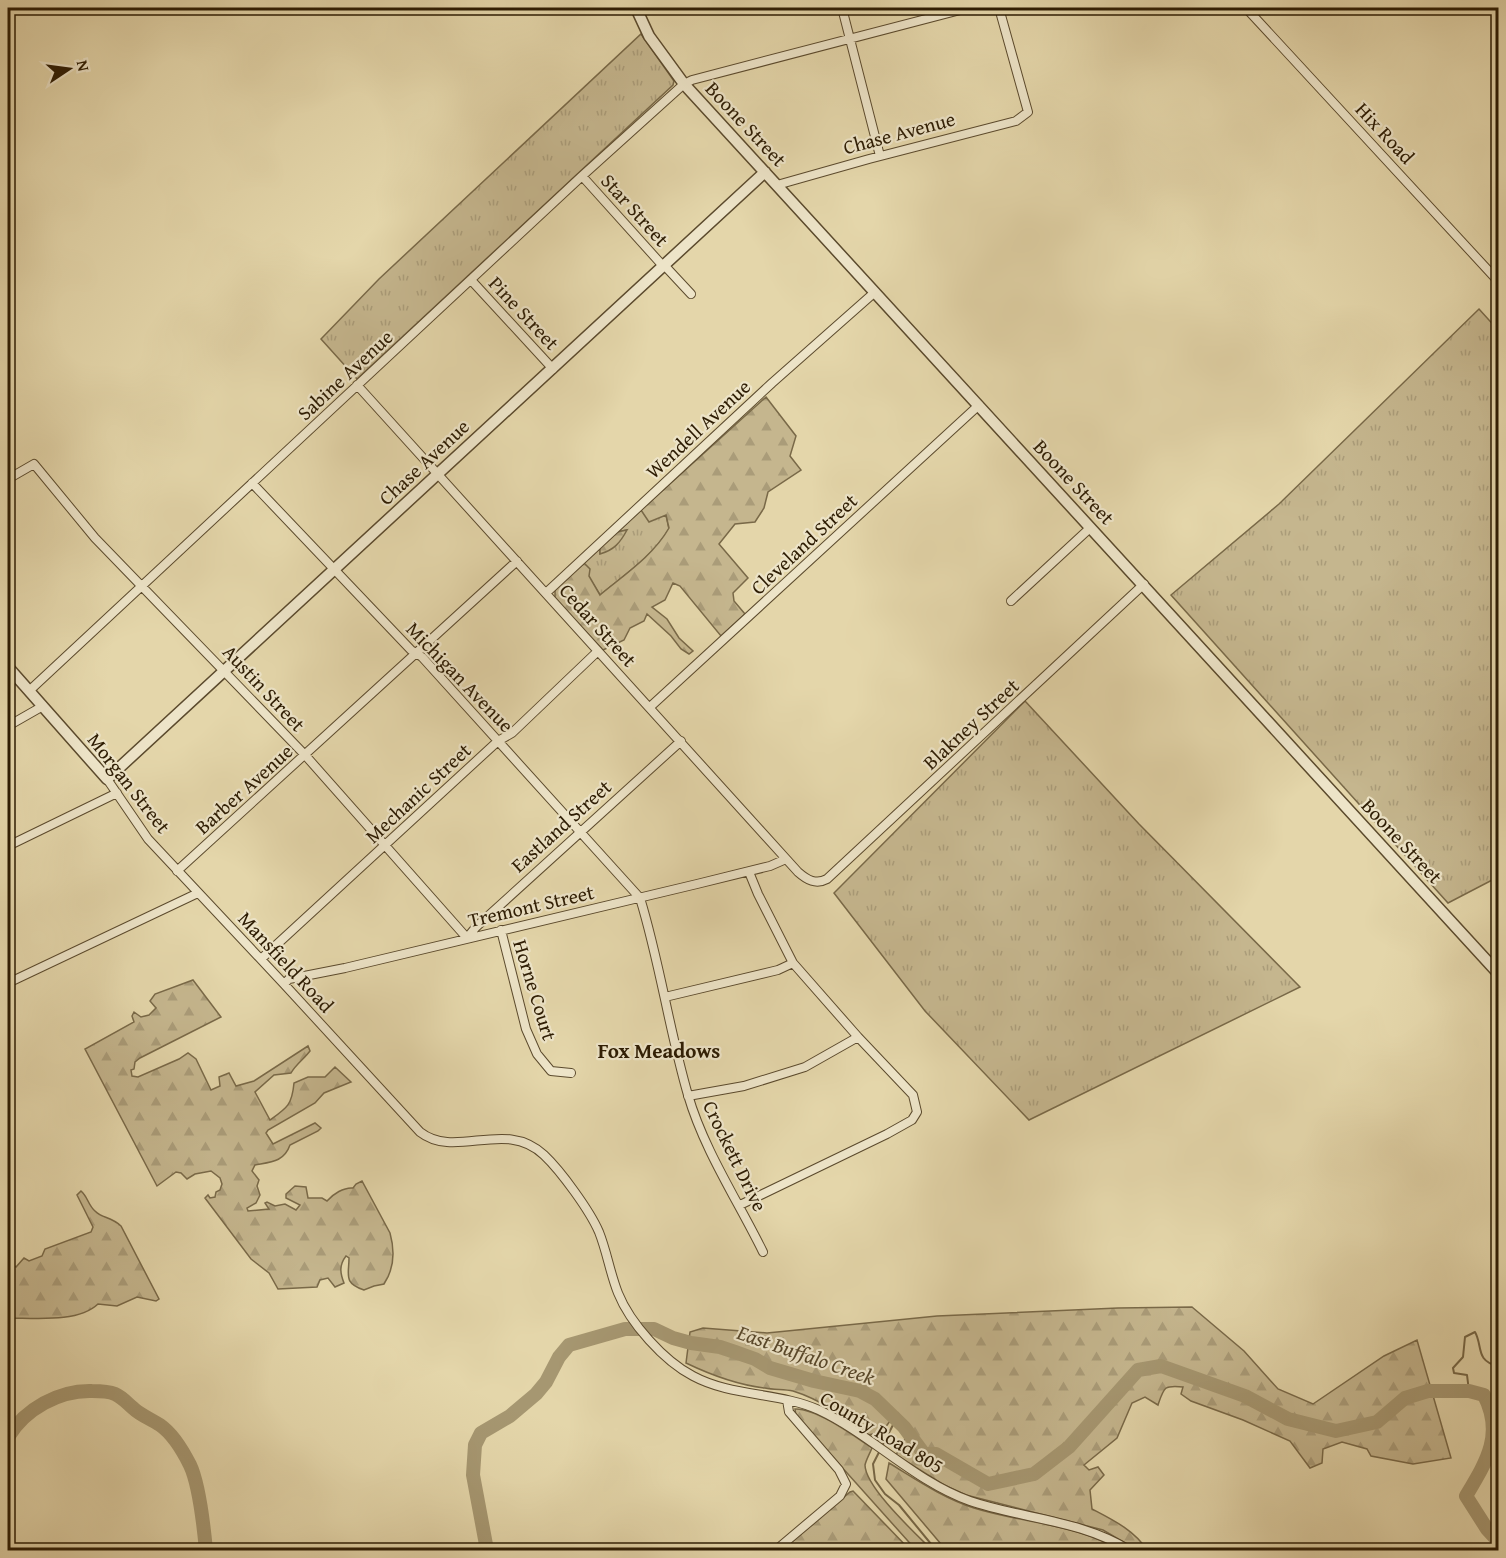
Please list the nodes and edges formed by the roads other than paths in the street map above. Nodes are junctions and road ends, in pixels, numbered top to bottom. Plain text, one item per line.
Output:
1 (636, 8) edge
2 (842, 8) edge
3 (968, 8) edge
4 (999, 8) edge
5 (1246, 8) edge
6 (850, 39) junction
7 (684, 84) junction
8 (880, 156) junction
9 (765, 172) junction
10 (582, 176) junction
11 (777, 185) junction
12 (664, 265) junction
13 (471, 280) junction
14 (1498, 281) edge
15 (875, 292) junction
16 (691, 294) dead end
17 (553, 369) junction
18 (357, 385) junction
19 (979, 405) junction
20 (437, 473) junction
21 (8, 479) edge
22 (252, 483) junction
23 (1090, 528) junction
24 (517, 561) junction
25 (334, 569) junction
26 (1144, 584) junction
27 (143, 585) junction
28 (546, 593) junction
29 (1011, 601) dead end
30 (598, 651) junction
31 (417, 654) junction
32 (8, 667) edge
33 (225, 671) junction
34 (29, 690) junction
35 (43, 706) junction
36 (650, 707) junction
37 (8, 726) edge
38 (498, 741) junction
39 (681, 741) junction
40 (305, 755) junction
41 (107, 779) junction
42 (117, 793) junction
43 (580, 831) junction
44 (386, 845) junction
45 (8, 846) edge
46 (786, 859) junction
47 (177, 871) junction
48 (749, 872) junction
49 (817, 882) joint
50 (198, 893) junction
51 (640, 898) junction
52 (501, 930) junction
53 (467, 938) junction
54 (261, 959) junction
55 (793, 963) junction
56 (1498, 973) edge
57 (8, 983) edge
58 (284, 984) junction
59 (665, 997) junction
60 (858, 1037) junction
61 (571, 1073) dead end
62 (688, 1095) junction
63 (522, 1141) joint
64 (740, 1205) junction
65 (763, 1252) dead end
66 (787, 1400) junction
67 (776, 1551) edge
68 (1129, 1551) edge

1 - 7 street, Boone Street
2 - 6 street
3 - 6 street
4 - 8 street, Chase Avenue
5 - 14 street, Hix Road
6 - 7 street
6 - 8 street
7 - 9 street, Boone Street
7 - 10 street, Sabine Avenue
8 - 11 street, Chase Avenue
9 - 11 street, Boone Street
9 - 12 street, Chase Avenue
10 - 12 street, Star Street
10 - 13 street, Sabine Avenue
11 - 15 street, Boone Street
12 - 16 street, Star Street
12 - 17 street, Chase Avenue
13 - 17 street, Pine Street
13 - 18 street, Sabine Avenue
15 - 19 street, Boone Street
15 - 28 street, Wendell Avenue
17 - 20 street, Chase Avenue
18 - 20 street, Cedar Street
18 - 22 street, Sabine Avenue
19 - 23 street, Boone Street
19 - 36 street, Cleveland Street
20 - 24 street, Cedar Street
20 - 25 street, Chase Avenue
21 - 27 street, Austin Street
22 - 25 street, Michigan Avenue
22 - 27 street, Sabine Avenue
23 - 26 street, Boone Street
23 - 29 street
24 - 28 street, Cedar Street
24 - 31 street, Barber Avenue
25 - 31 street, Michigan Avenue
25 - 33 street, Chase Avenue
26 - 49 street, Blakney Street
26 - 56 street, Boone Street
27 - 33 street, Austin Street
27 - 34 street, Sabine Avenue
28 - 30 street, Cedar Street
30 - 36 street, Cedar Street
30 - 38 street, Mechanic Street
31 - 38 street, Michigan Avenue
31 - 40 street, Barber Avenue
32 - 34 street, Morgan Street
33 - 40 street, Austin Street
33 - 41 street, Chase Avenue
34 - 35 street, Morgan Street
35 - 37 street
35 - 41 street, Morgan Street
36 - 39 street, Cedar Street
38 - 43 street, Michigan Avenue
38 - 44 street, Mechanic Street
39 - 43 street, Eastland Street
39 - 46 street, Cedar Street
40 - 44 street, Austin Street
40 - 47 street, Barber Avenue
41 - 42 street, Morgan Street
42 - 45 street
42 - 47 street, Morgan Street
43 - 51 street, Michigan Avenue
43 - 53 street, Eastland Street
44 - 53 street, Austin Street
44 - 54 street, Mechanic Street
46 - 48 street, Tremont Street
46 - 49 street, Cedar Street
47 - 50 street, Morgan Street
48 - 51 street, Tremont Street
48 - 55 street
50 - 54 street, Mansfield Road
50 - 57 street
51 - 52 street, Tremont Street
51 - 59 street, Crockett Drive
52 - 53 street, Tremont Street
52 - 61 street, Horne Court
53 - 58 street, Tremont Street
54 - 58 street, Mansfield Road
55 - 59 street
55 - 60 street
58 - 63 street, Mansfield Road
59 - 62 street, Crockett Drive
60 - 62 street
60 - 64 street
62 - 64 street, Crockett Drive
63 - 66 street, County Road 805
64 - 65 street, Crockett Drive
66 - 67 street
66 - 68 street, County Road 805

